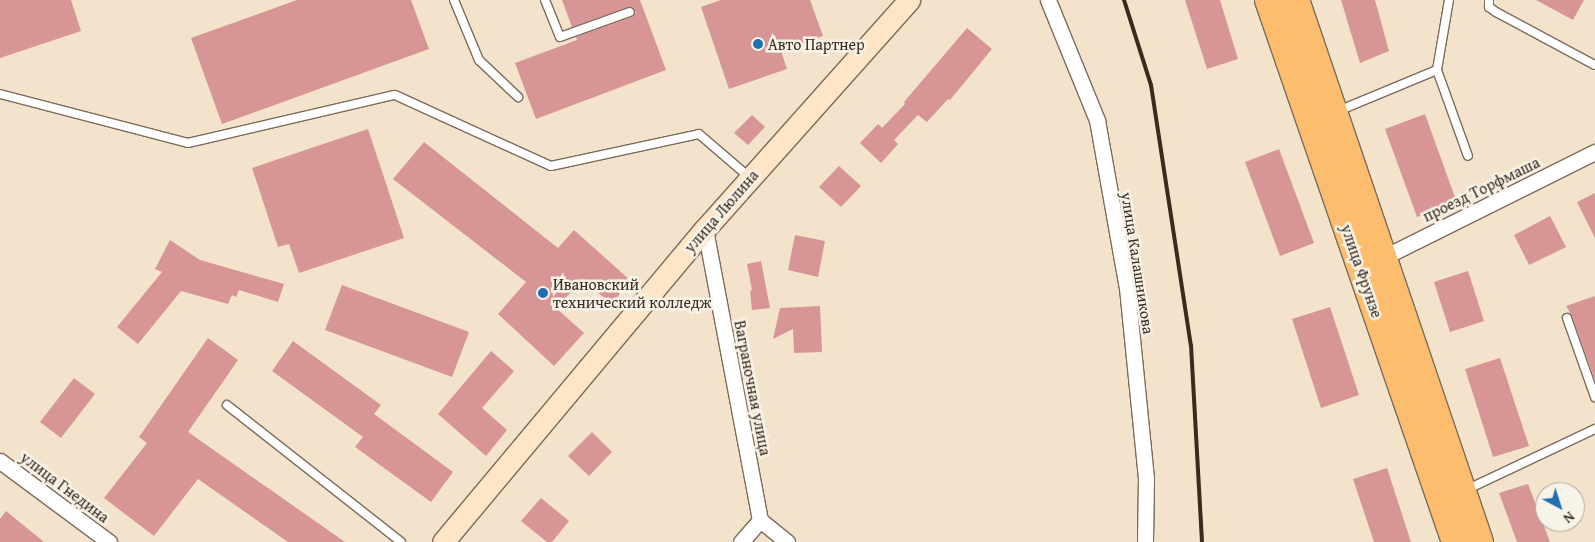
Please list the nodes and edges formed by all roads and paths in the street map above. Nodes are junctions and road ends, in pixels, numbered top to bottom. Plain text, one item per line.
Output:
1 (454, 0) edge
2 (545, 0) edge
3 (909, 0) edge
4 (1048, 0) edge
5 (1269, 0) edge
6 (1294, 0) edge
7 (1449, 0) edge
8 (1489, 0) edge
9 (630, 12) dead end
10 (1595, 65) edge
11 (1437, 70) junction
12 (0, 94) edge
13 (518, 97) dead end
14 (1322, 118) junction
15 (1595, 152) edge
16 (1468, 156) dead end
17 (750, 178) junction
18 (705, 229) junction
19 (1371, 262) junction
20 (1567, 318) dead end
21 (1595, 397) edge
22 (227, 405) dead end
23 (1595, 429) edge
24 (0, 460) edge
25 (1461, 492) junction
26 (760, 520) junction
27 (109, 542) edge
28 (401, 542) edge
29 (443, 542) edge
30 (742, 542) edge
31 (787, 542) edge
32 (1145, 542) edge
33 (1456, 542) edge
34 (1479, 542) edge

1 - 13 lane
2 - 9 lane
3 - 17 main road, улица Люлина
4 - 32 street, улица Калашникова
5 - 14 highway, улица Фрунзе
6 - 14 highway, улица Фрунзе
7 - 11 lane
8 - 10 lane
11 - 14 lane
11 - 16 lane
12 - 17 lane
14 - 19 highway, улица Фрунзе
15 - 19 street, проезд Торфмаша
17 - 18 main road, улица Люлина
18 - 26 street, Ваграночная улица
18 - 29 main road, улица Люлина
19 - 25 highway, улица Фрунзе
19 - 33 highway, улица Фрунзе
20 - 21 lane
22 - 28 lane
23 - 25 lane
24 - 27 street, улица Гнедина
25 - 34 highway, улица Фрунзе
26 - 30 street
26 - 31 street

